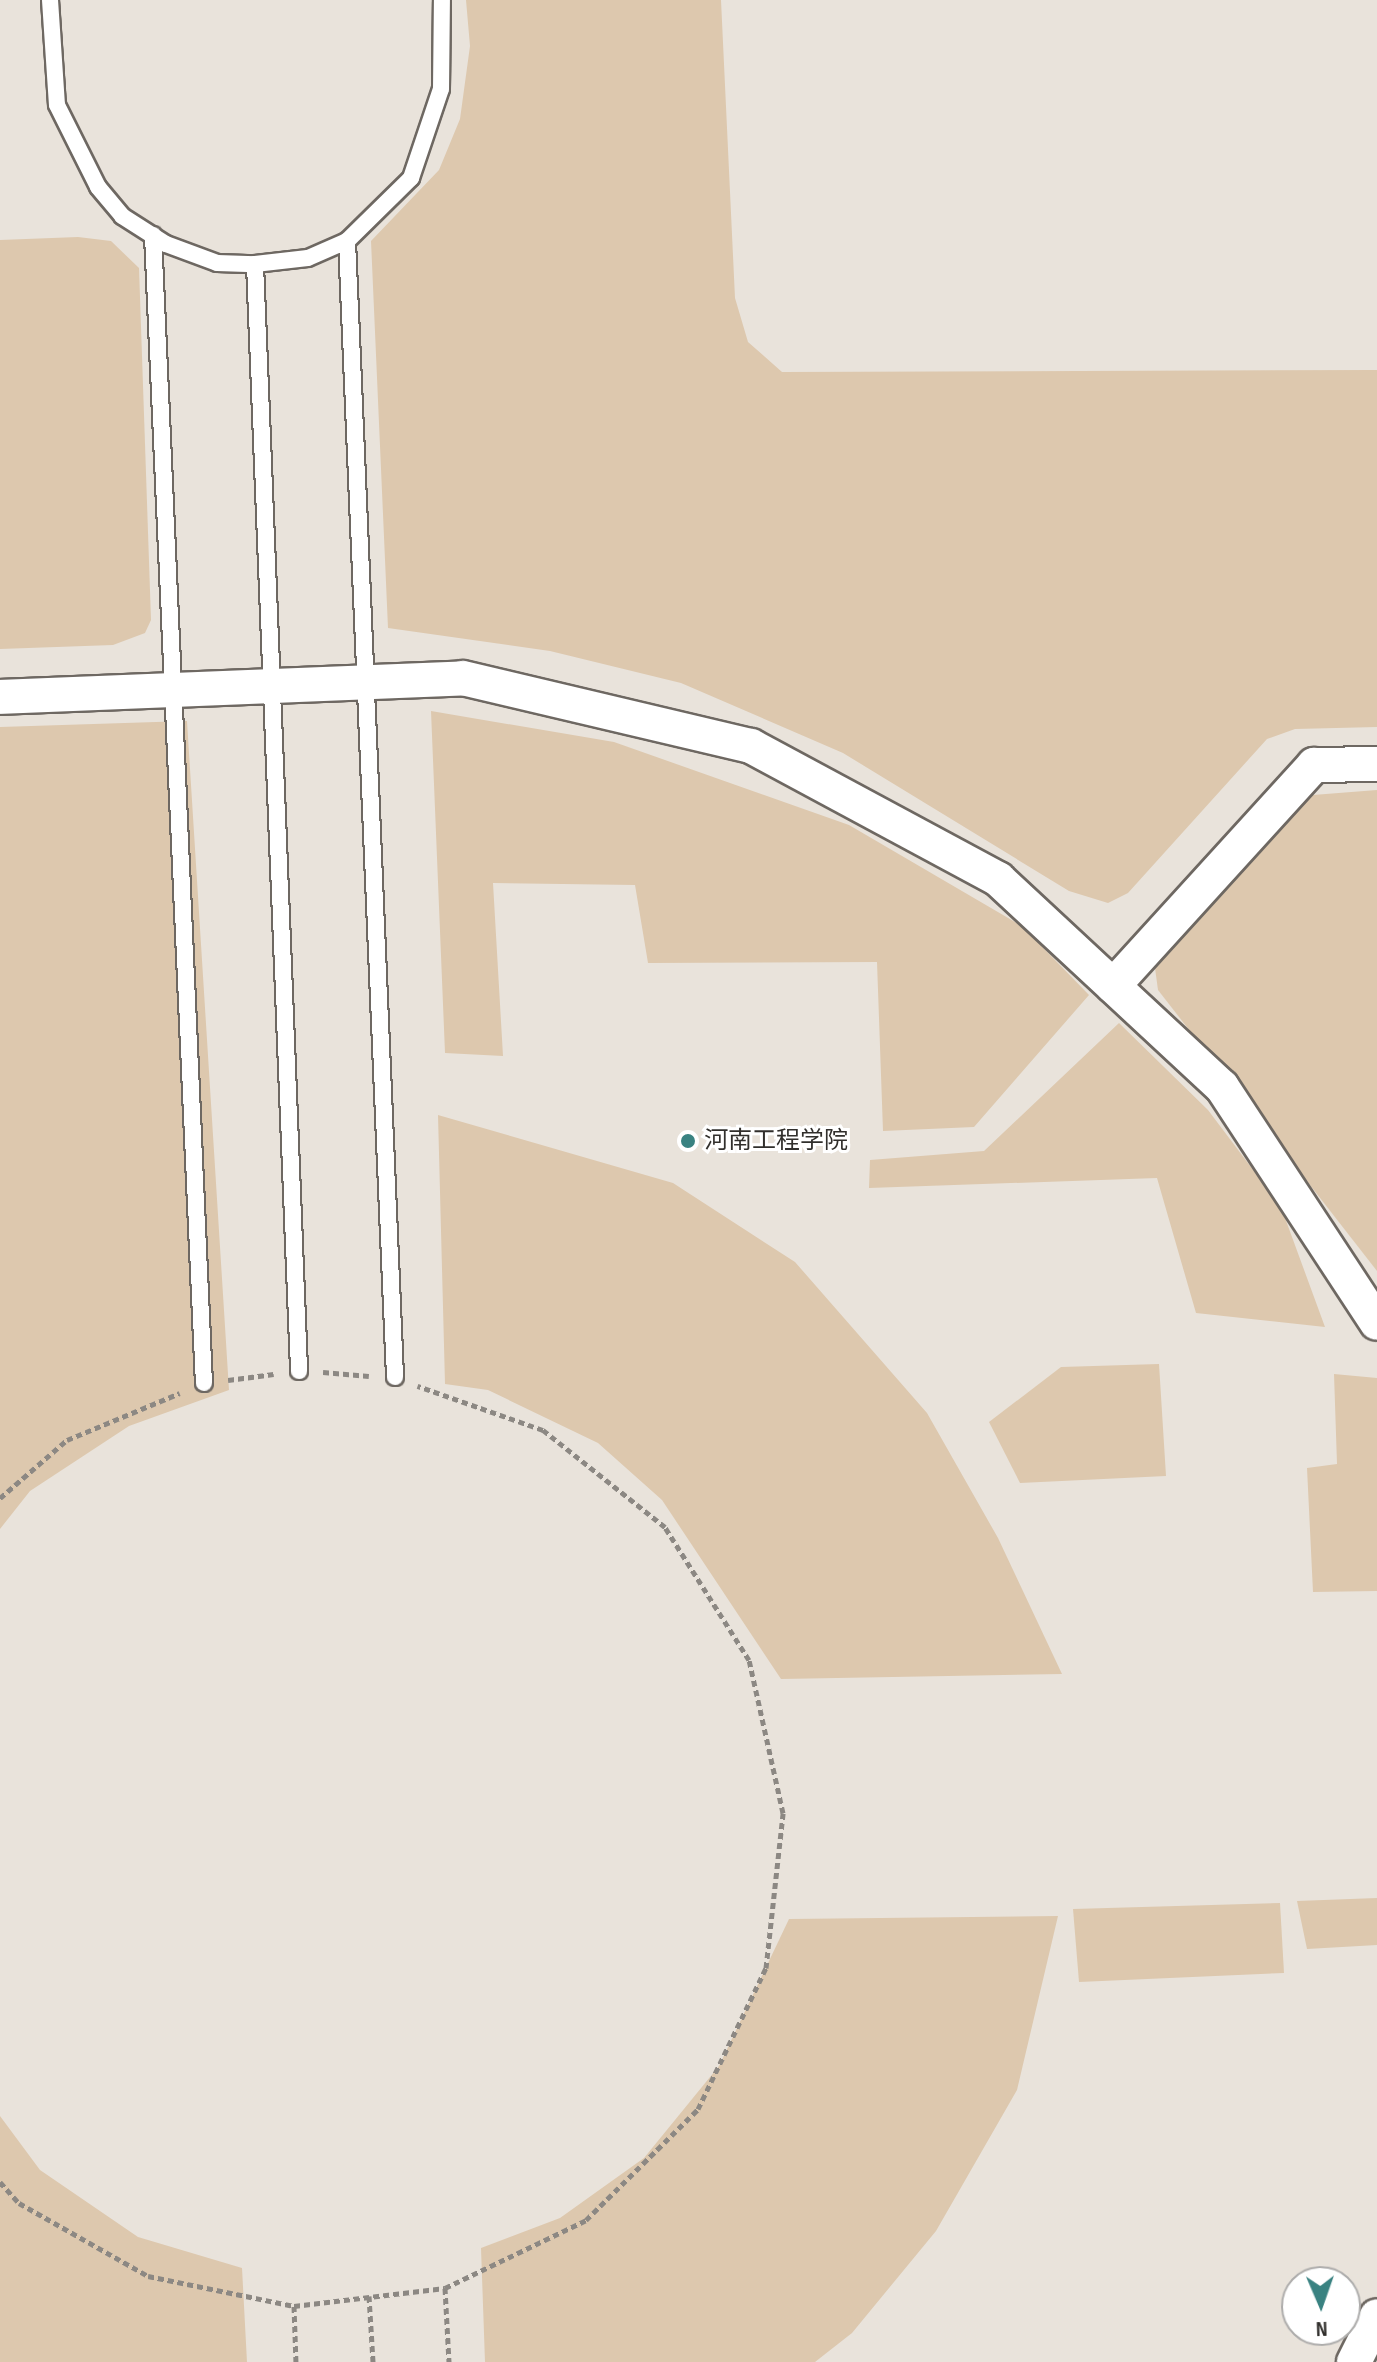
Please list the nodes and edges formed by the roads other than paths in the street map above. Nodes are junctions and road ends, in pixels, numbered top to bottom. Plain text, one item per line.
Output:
1 (50, 0) edge
2 (442, 0) edge
3 (153, 235) junction
4 (347, 241) junction
5 (255, 264) junction
6 (0, 697) edge
7 (1377, 764) edge
8 (1113, 986) junction
9 (1377, 1323) edge
10 (299, 1371) road end
11 (395, 1377) road end
12 (204, 1383) road end
13 (1377, 2316) edge
14 (1354, 2362) edge

1 - 3 lane
2 - 4 lane
3 - 5 lane
3 - 12 lane
4 - 5 lane
4 - 11 lane
5 - 10 lane
6 - 8 street
7 - 8 street
8 - 9 street
13 - 14 street

